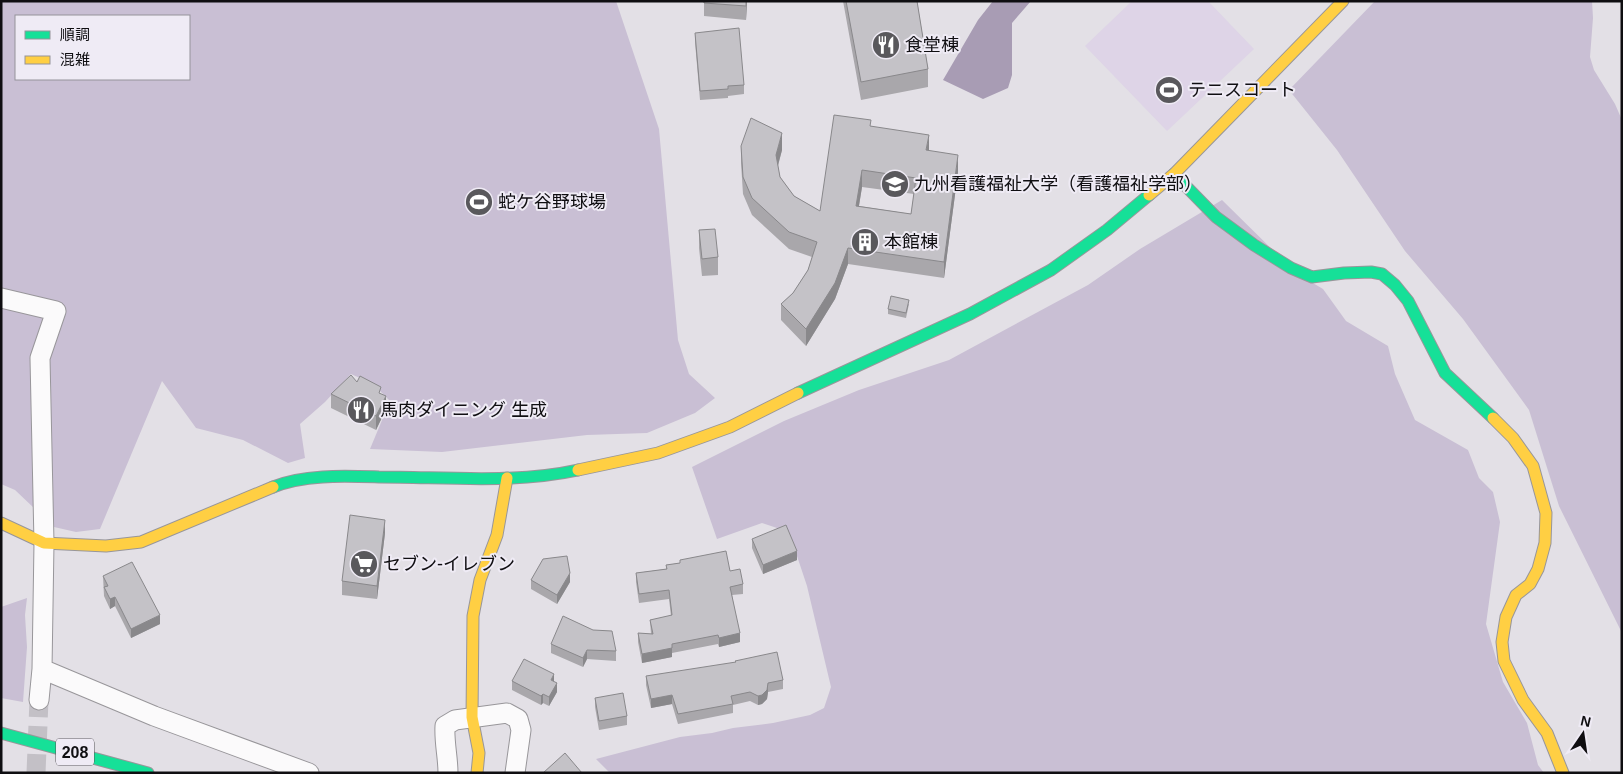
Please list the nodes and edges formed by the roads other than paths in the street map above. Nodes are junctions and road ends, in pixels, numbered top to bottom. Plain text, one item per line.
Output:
1 (1343, 1) edge
2 (1174, 174) junction
3 (1, 298) edge
4 (507, 478) junction
5 (1, 523) edge
6 (44, 543) junction
7 (42, 669) junction
8 (39, 700) tunnel mouth
9 (472, 717) junction
10 (1, 733) edge
11 (148, 773) edge
12 (309, 773) edge
13 (448, 773) edge
14 (477, 773) edge
15 (516, 773) edge
16 (1563, 773) edge

1 - 2 main road
2 - 4 main road
2 - 16 main road
3 - 6 street
4 - 6 main road
4 - 9 main road
5 - 6 main road
6 - 7 street
7 - 8 street
7 - 12 street
9 - 13 street
9 - 14 main road
9 - 15 street
10 - 11 main road, 208

